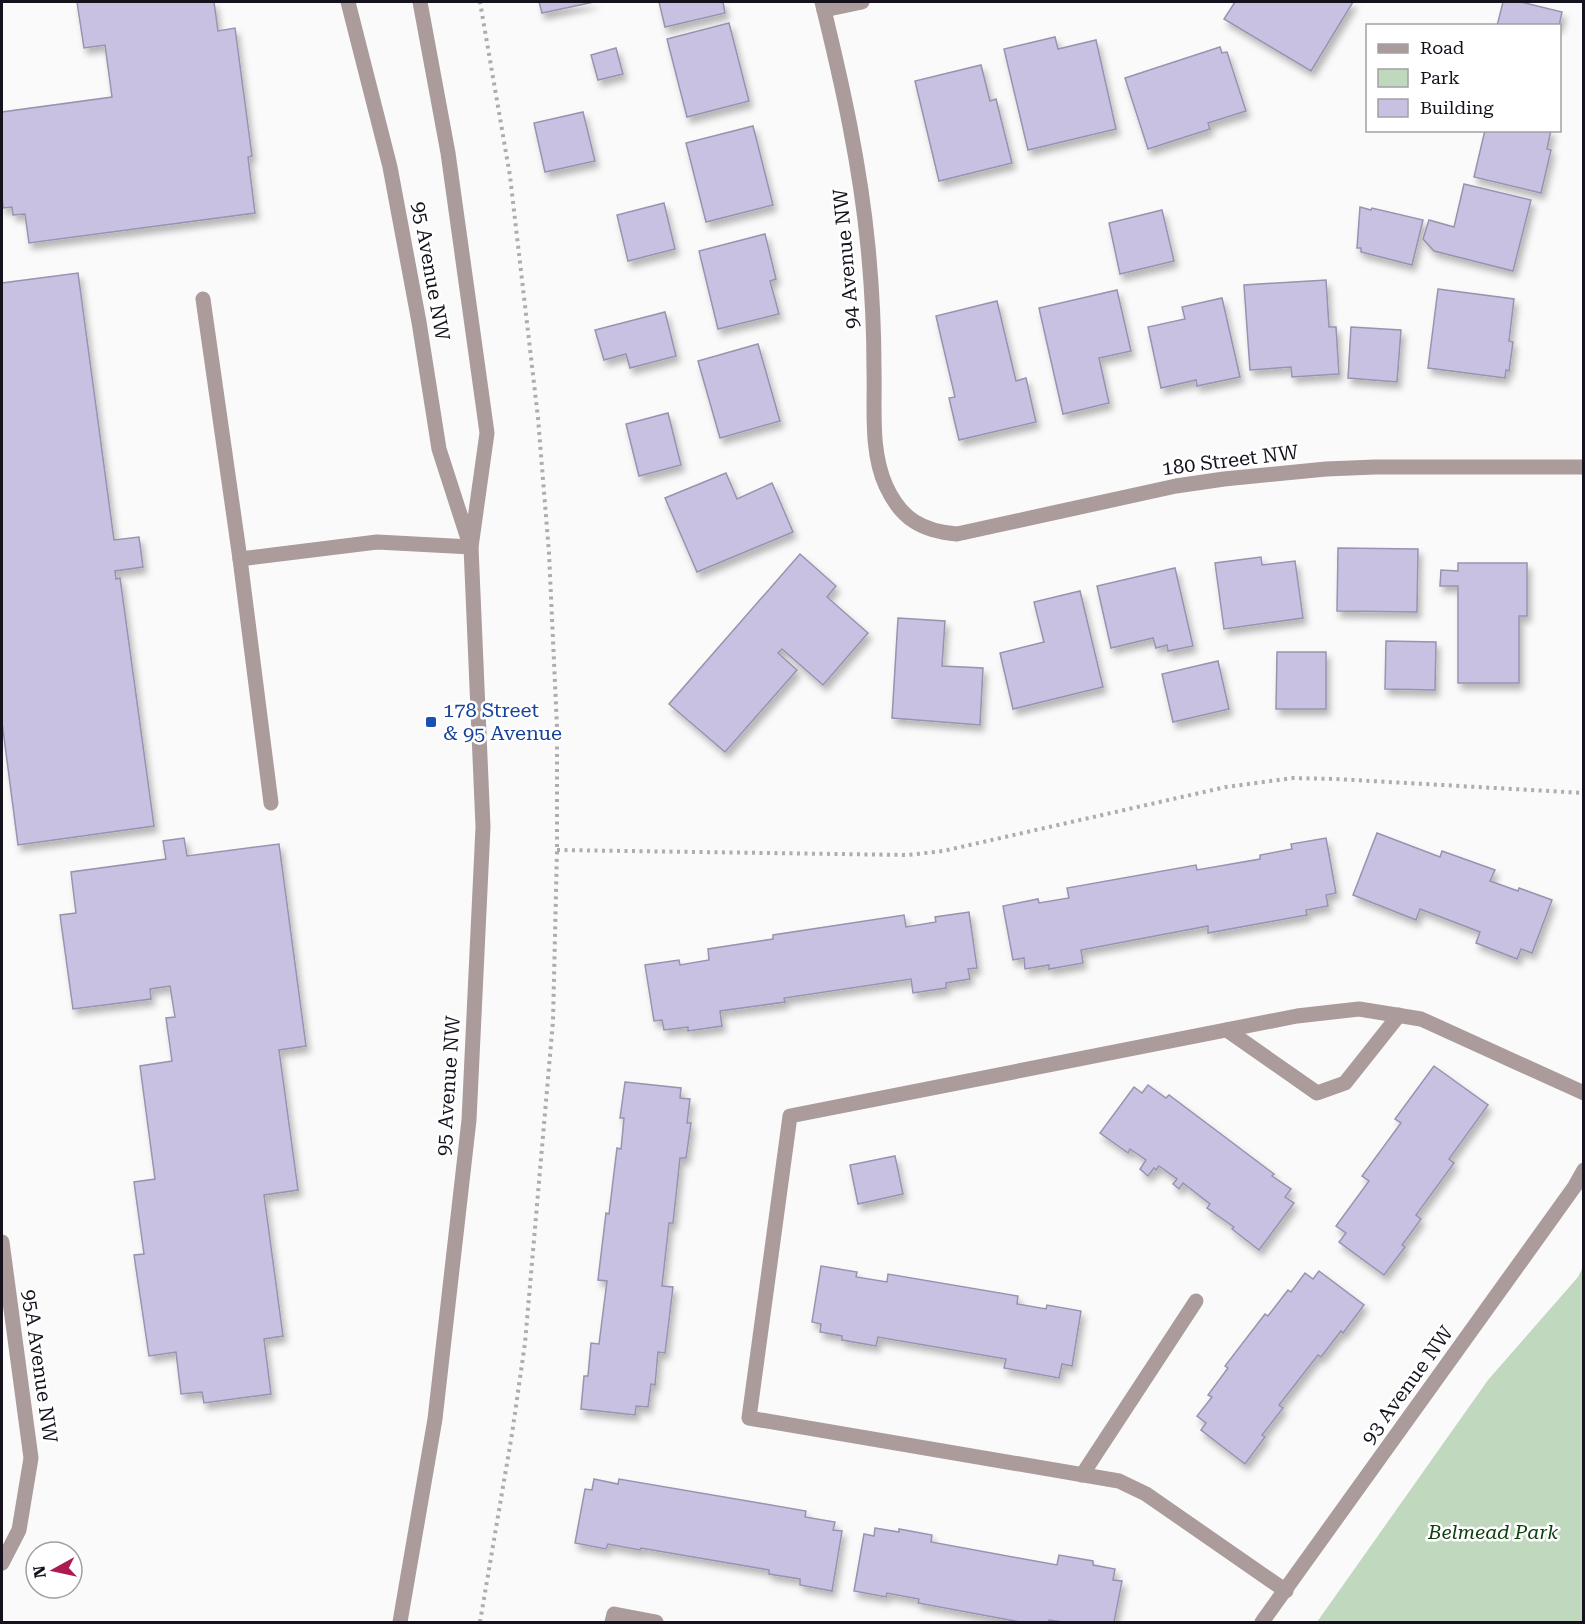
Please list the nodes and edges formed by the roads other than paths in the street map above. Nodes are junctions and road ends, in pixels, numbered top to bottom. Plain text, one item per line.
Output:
1 (348, 2) edge
2 (420, 2) edge
3 (862, 2) edge
4 (823, 6) edge
5 (203, 299) dead end
6 (1584, 467) edge
7 (896, 504) joint
8 (471, 547) junction
9 (240, 559) junction
10 (271, 803) dead end
11 (1400, 1015) junction
12 (1227, 1030) junction
13 (1584, 1093) edge
14 (1584, 1170) edge
15 (2, 1242) edge
16 (1196, 1301) dead end
17 (1082, 1475) junction
18 (19, 1530) junction
19 (2, 1532) edge
20 (2, 1563) edge
21 (1286, 1591) junction
22 (400, 1623) edge
23 (612, 1623) edge
24 (656, 1623) edge
25 (1262, 1623) edge

1 - 8 street, 95 Avenue NW
2 - 8 street, 95 Avenue NW
3 - 4 street, 94 Avenue NW
4 - 7 street, 94 Avenue NW
5 - 9 street
6 - 7 street, 180 Street NW
8 - 9 street
8 - 22 street, 95 Avenue NW
9 - 10 street
11 - 12 street
11 - 12 street
11 - 13 street
12 - 17 street
14 - 21 street, 93 Avenue NW
15 - 18 street, 95A Avenue NW
16 - 17 street
17 - 21 street
18 - 19 street
18 - 20 street, 95A Avenue NW
21 - 25 street, 93 Avenue NW
23 - 24 street

